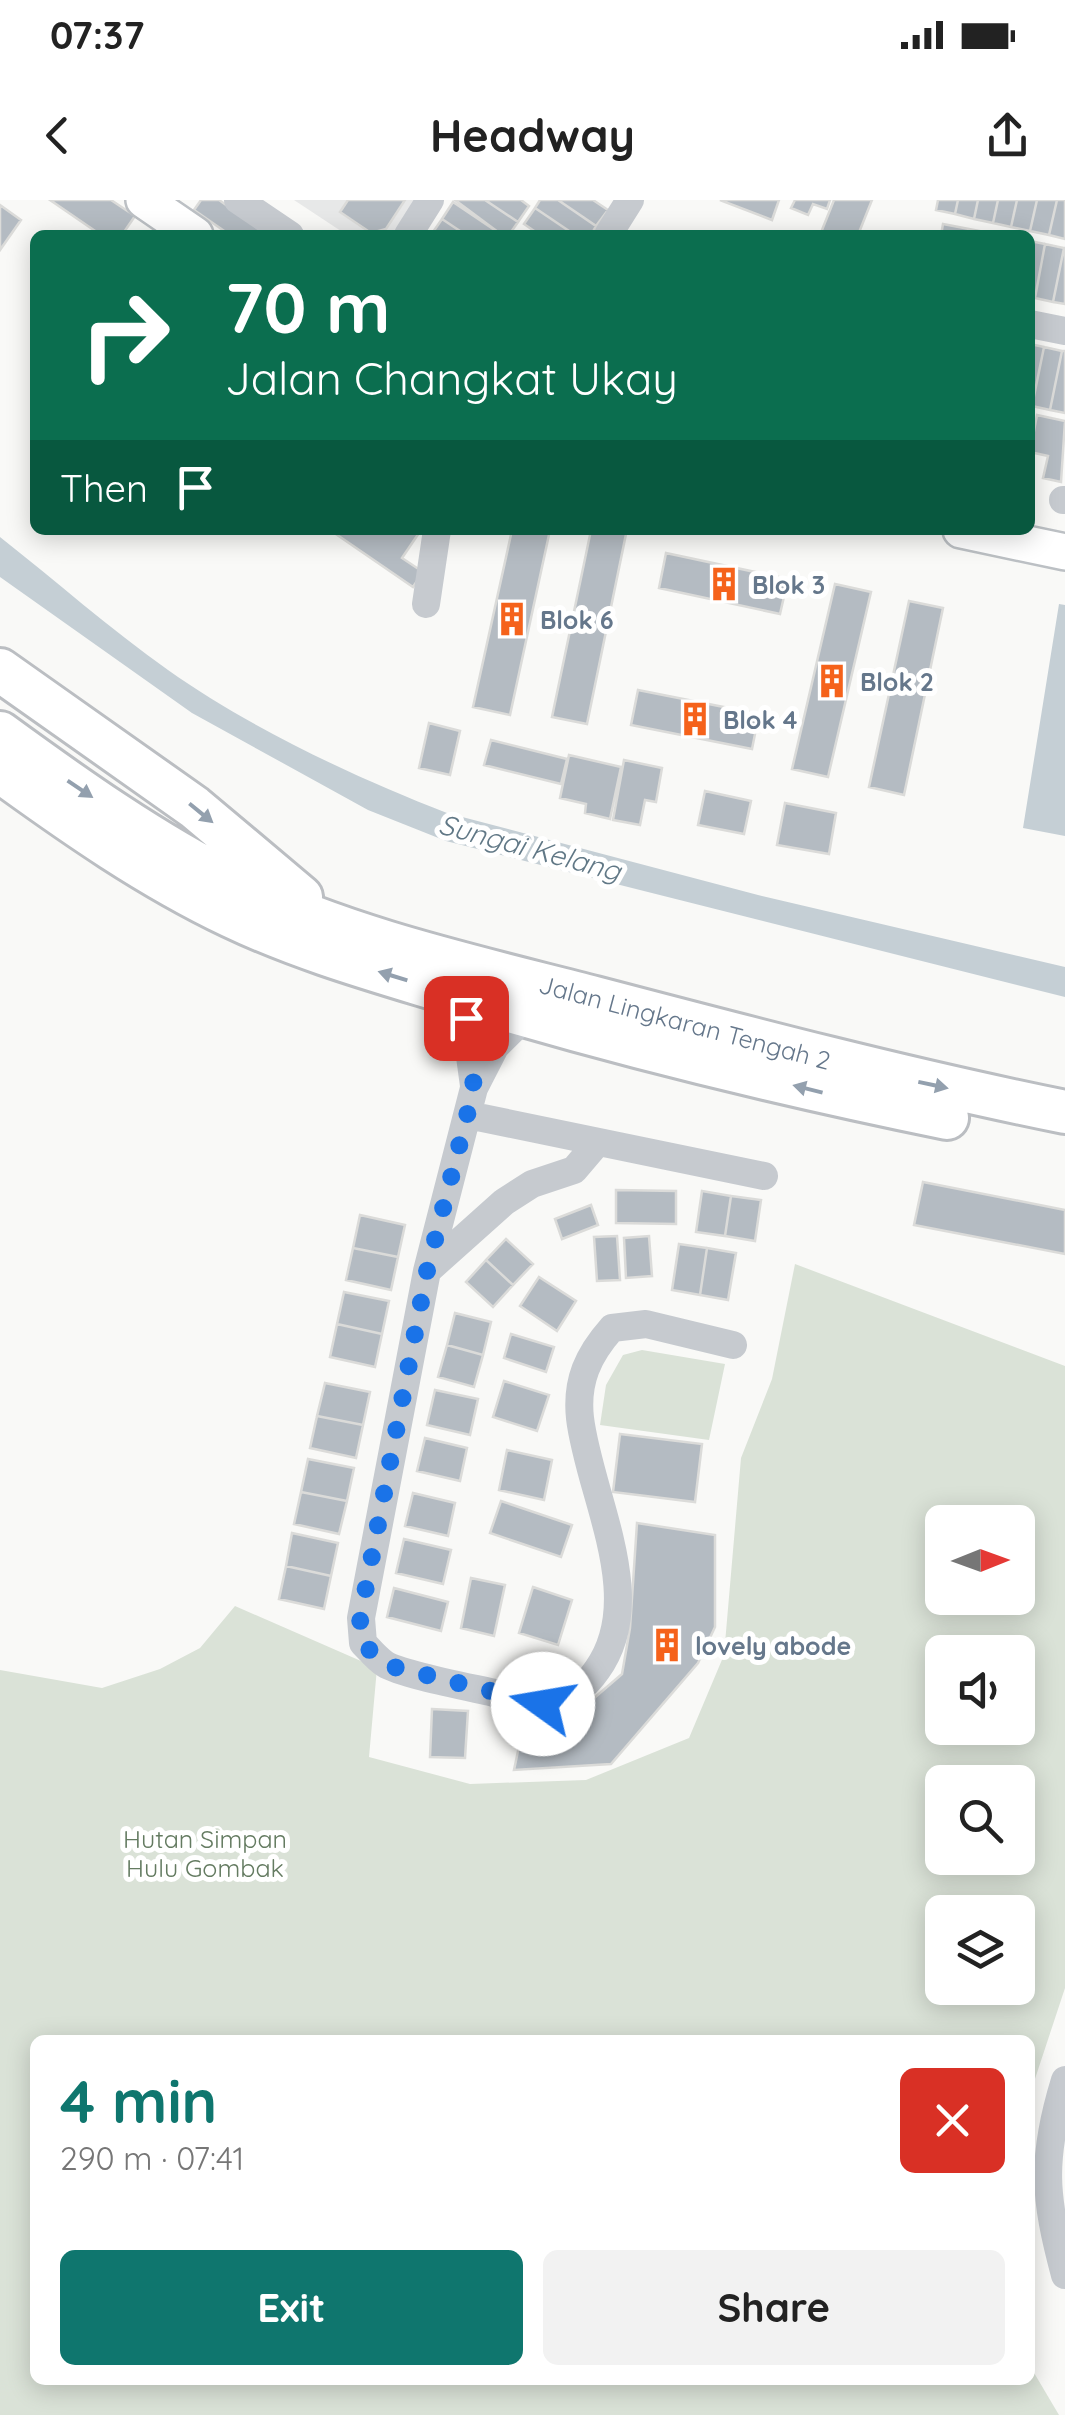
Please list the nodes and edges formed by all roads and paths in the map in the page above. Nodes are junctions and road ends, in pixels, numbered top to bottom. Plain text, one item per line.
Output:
1 (238, 200) edge
2 (430, 200) edge
3 (630, 200) edge
4 (157, 204) edge
5 (189, 230) edge
6 (283, 230) edge
7 (411, 230) edge
8 (618, 230) edge
9 (1035, 325) edge
10 (1065, 331) edge
11 (437, 535) edge
12 (985, 535) edge
13 (1065, 552) edge
14 (426, 604) dead end
15 (0, 670) edge
16 (0, 733) edge
17 (0, 770) edge
18 (332, 923) junction
19 (462, 997) junction
20 (526, 1016) junction
21 (471, 1102) junction
22 (1065, 1112) edge
23 (1065, 1142) edge
24 (597, 1143) junction
25 (764, 1176) dead end
26 (427, 1271) junction
27 (733, 1345) dead end
28 (1065, 2080) edge
29 (1065, 2275) edge

1 - 6 street
2 - 7 street
3 - 8 street
4 - 5 main road
9 - 10 street
11 - 14 street
12 - 13 main road
15 -> 18 highway
16 -> 18 highway, Jalan Lingkaran Tengah 2
19 -> 17 highway, Jalan Lingkaran Tengah 2
18 -> 22 highway, Jalan Lingkaran Tengah 2
19 - 20 highway, Jalan Lingkaran Tengah 2
19 - 21 street
20 - 21 street
23 -> 20 highway, Jalan Lingkaran Tengah 2
21 - 24 street
21 - 26 street
24 - 25 street
24 - 26 street
26 - 27 street
28 - 29 street

